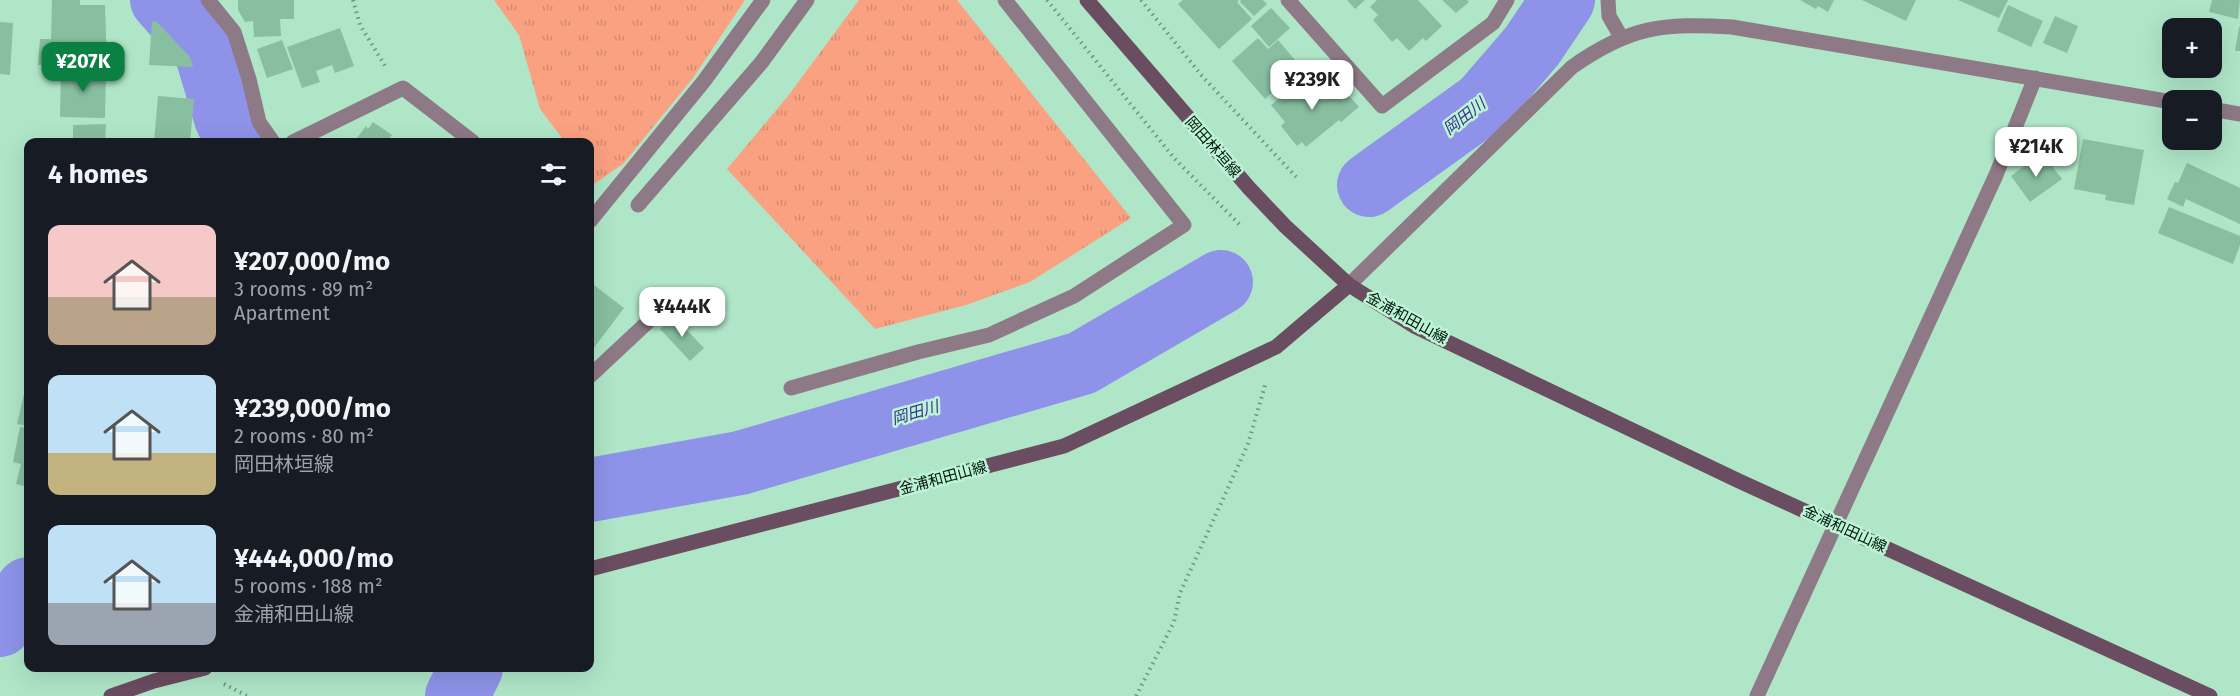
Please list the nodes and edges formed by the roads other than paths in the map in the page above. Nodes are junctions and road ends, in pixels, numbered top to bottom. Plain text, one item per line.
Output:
1 (208, 0) edge
2 (763, 0) edge
3 (807, 0) edge
4 (1005, 0) edge
5 (1087, 0) edge
6 (1288, 0) edge
7 (1507, 0) edge
8 (1608, 0) edge
9 (1622, 37) junction
10 (2035, 78) junction
11 (2162, 100) edge
12 (2222, 111) edge
13 (2240, 114) edge
14 (270, 138) edge
15 (301, 138) edge
16 (468, 138) edge
17 (638, 205) dead end
18 (594, 216) edge
19 (1349, 285) junction
20 (652, 318) dead end
21 (594, 372) edge
22 (791, 388) dead end
23 (1837, 526) junction
24 (594, 568) edge
25 (190, 672) edge
26 (111, 696) edge
27 (1757, 696) edge
28 (2210, 696) edge

1 - 14 street
2 - 18 street
3 - 17 street
4 - 22 street
5 - 19 main road, 岡田林垣線
6 - 7 street
8 - 9 street
9 - 10 street
9 - 19 street
10 - 11 street
10 - 23 street
12 - 13 street
15 - 16 street
19 - 23 main road, 金浦和田山線
19 - 24 main road, 金浦和田山線
20 - 21 street
23 - 27 street
23 - 28 main road, 金浦和田山線
25 - 26 main road

